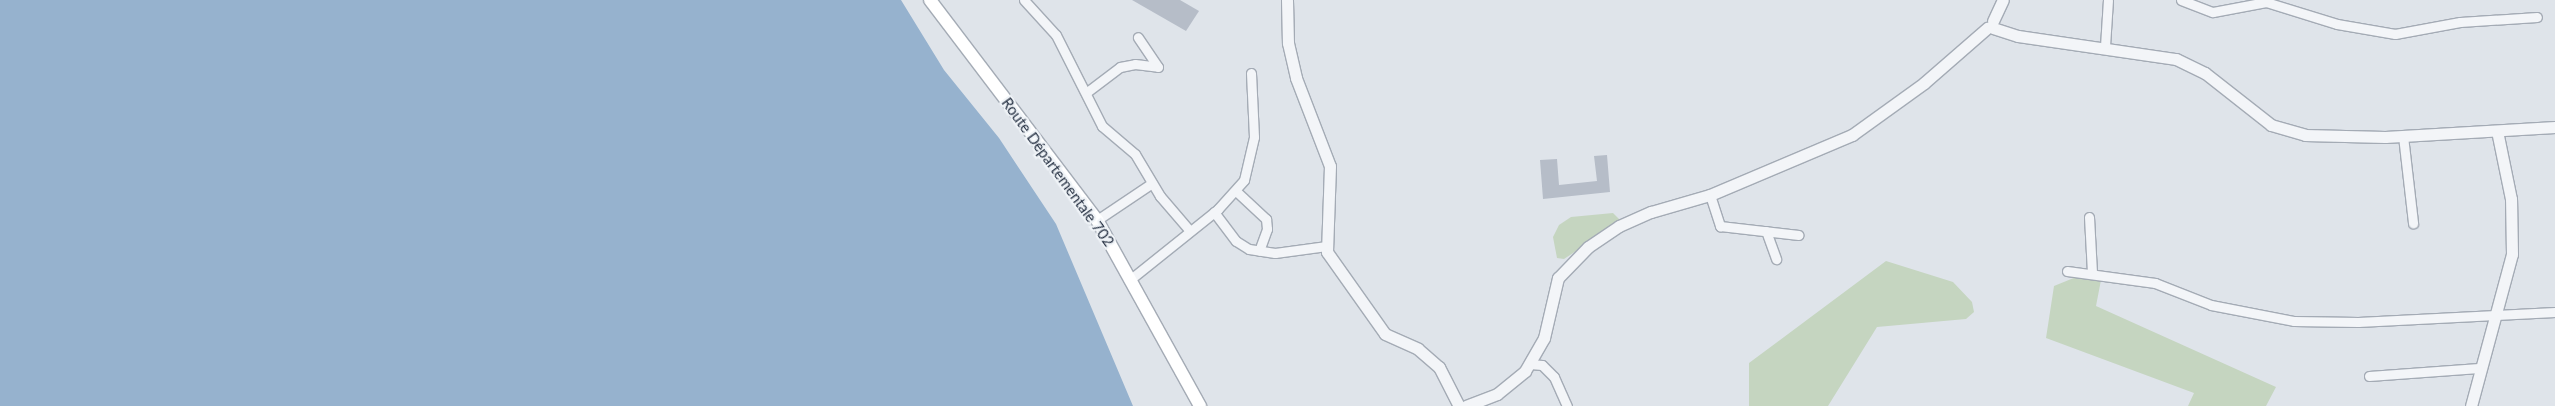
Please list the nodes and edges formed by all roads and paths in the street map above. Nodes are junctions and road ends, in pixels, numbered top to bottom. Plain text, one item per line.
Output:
1 (930, 0) edge
2 (1024, 0) edge
3 (1287, 0) edge
4 (2003, 0) edge
5 (2108, 0) edge
6 (2181, 0) edge
7 (2537, 17) dead end
8 (1991, 26) junction
9 (1138, 37) dead end
10 (2105, 46) junction
11 (1251, 73) dead end
12 (1087, 92) junction
13 (2555, 127) edge
14 (2497, 131) junction
15 (2403, 136) junction
16 (1152, 183) junction
17 (1236, 192) junction
18 (1710, 195) junction
19 (1214, 212) junction
20 (2090, 217) dead end
21 (1097, 220) junction
22 (2413, 223) dead end
23 (1190, 231) junction
24 (1766, 231) junction
25 (1798, 236) dead end
26 (1327, 246) junction
27 (1259, 251) junction
28 (1776, 260) dead end
29 (2067, 271) dead end
30 (2092, 273) junction
31 (1132, 278) junction
32 (2499, 312) junction
33 (2555, 312) edge
34 (1530, 364) junction
35 (2479, 368) junction
36 (2370, 376) dead end
37 (1200, 406) edge
38 (1459, 406) edge
39 (1466, 406) edge
40 (1567, 406) edge
41 (2471, 406) edge

1 - 21 main road, Route Départementale 702
2 - 12 street
3 - 26 street
4 - 8 street
5 - 10 street
6 - 7 street
8 - 10 street
8 - 18 street
9 - 12 street
10 - 15 street
11 - 17 street
12 - 16 street
13 - 14 street
14 - 15 street
14 - 32 street
15 - 22 street
16 - 21 street
16 - 23 street
17 - 19 street
17 - 27 street
18 - 24 street
18 - 34 street
19 - 23 street
19 - 27 street
20 - 30 street
21 - 31 main road, Route Départementale 702
23 - 31 street
24 - 25 street
24 - 28 street
26 - 27 street
26 - 38 street
29 - 30 street
30 - 32 street
31 - 37 main road, Route Départementale 702
32 - 33 street
32 - 35 street
34 - 39 street
34 - 40 street
35 - 36 street
35 - 41 street

